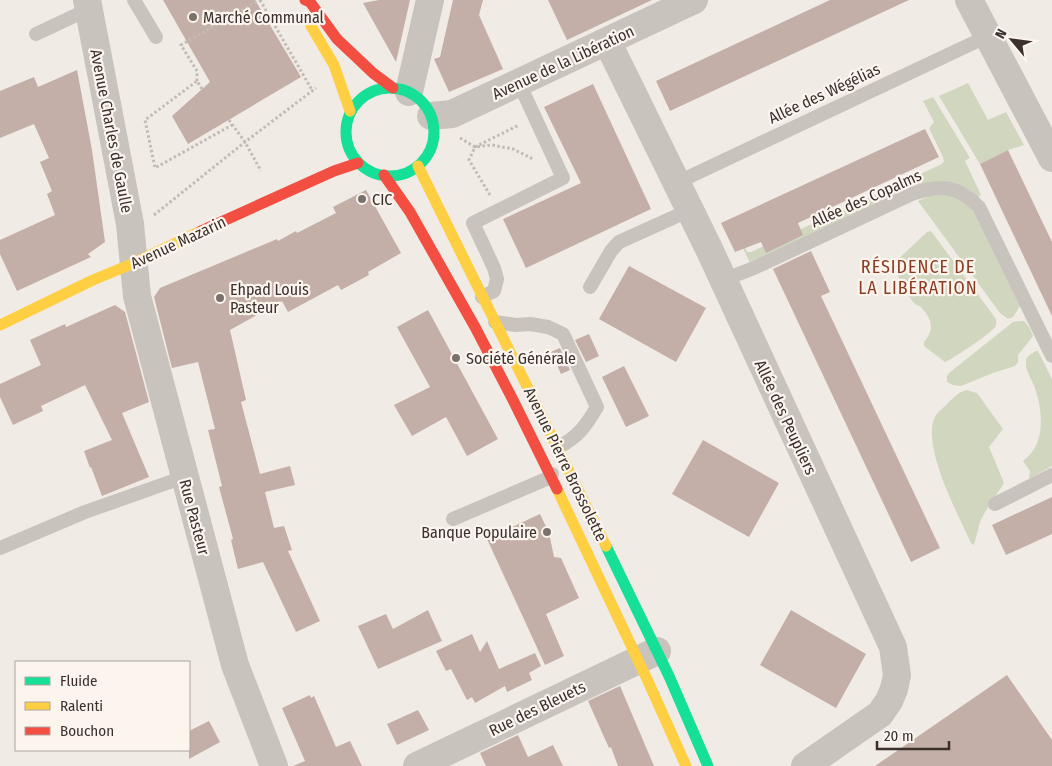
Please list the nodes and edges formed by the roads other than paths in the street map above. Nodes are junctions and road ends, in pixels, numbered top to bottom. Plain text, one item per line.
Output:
1 (134, 0) edge
2 (430, 0) edge
3 (694, 0) edge
4 (969, 0) edge
5 (88, 5) edge
6 (303, 6) edge
7 (36, 34) dead end
8 (988, 36) junction
9 (156, 37) dead end
10 (607, 41) junction
11 (519, 83) junction
12 (401, 90) junction
13 (350, 111) junction
14 (431, 116) junction
15 (1052, 158) edge
16 (358, 162) junction
17 (418, 166) junction
18 (384, 175) junction
19 (676, 183) junction
20 (690, 210) junction
21 (134, 263) junction
22 (448, 279) junction
23 (723, 280) junction
24 (590, 287) dead end
25 (482, 297) junction
26 (495, 322) junction
27 (0, 325) edge
28 (1052, 356) edge
29 (561, 453) junction
30 (1052, 475) edge
31 (184, 477) junction
32 (551, 477) junction
33 (995, 504) dead end
34 (453, 519) dead end
35 (0, 548) edge
36 (648, 656) junction
37 (274, 766) edge
38 (417, 766) edge
39 (686, 766) edge
40 (708, 766) edge
41 (805, 766) edge

1 - 9 lane
2 - 12 street
3 - 10 street, Avenue de la Libération
4 - 8 street
5 - 7 lane
5 - 21 street, Avenue Charles de Gaulle
6 - 12 main road
6 - 13 main road
8 - 15 street
8 - 19 lane, Allée des Wégélias
10 - 11 street, Avenue de la Libération
10 - 19 street, Allée des Peupliers
11 - 14 street, Avenue de la Libération
11 - 25 lane
12 - 13 main road
12 - 14 main road
13 - 16 main road
14 - 17 main road
16 - 18 main road
16 - 21 main road, Avenue Mazarin
17 - 18 main road
17 - 25 main road, Avenue Pierre Brossolette
18 - 22 main road, Avenue Pierre Brossolette
19 - 20 street, Allée des Peupliers
20 - 23 street, Allée des Peupliers
20 - 24 lane
21 - 27 main road, Avenue Mazarin
21 - 31 street, Rue Pasteur
22 - 25 main road
22 - 32 main road, Avenue Pierre Brossolette
23 - 28 lane, Allée des Copalms
23 - 41 street, Allée des Peupliers
25 - 26 main road, Avenue Pierre Brossolette
26 - 29 main road, Avenue Pierre Brossolette
26 - 29 lane
29 - 32 lane
29 - 36 main road, Avenue Pierre Brossolette
30 - 33 lane
31 - 35 lane
31 - 37 street, Rue Pasteur
32 - 34 lane
32 - 36 main road, Avenue Pierre Brossolette
36 - 38 street, Rue des Bleuets
36 - 39 main road, Avenue Pierre Brossolette
36 - 40 main road, Avenue Pierre Brossolette

